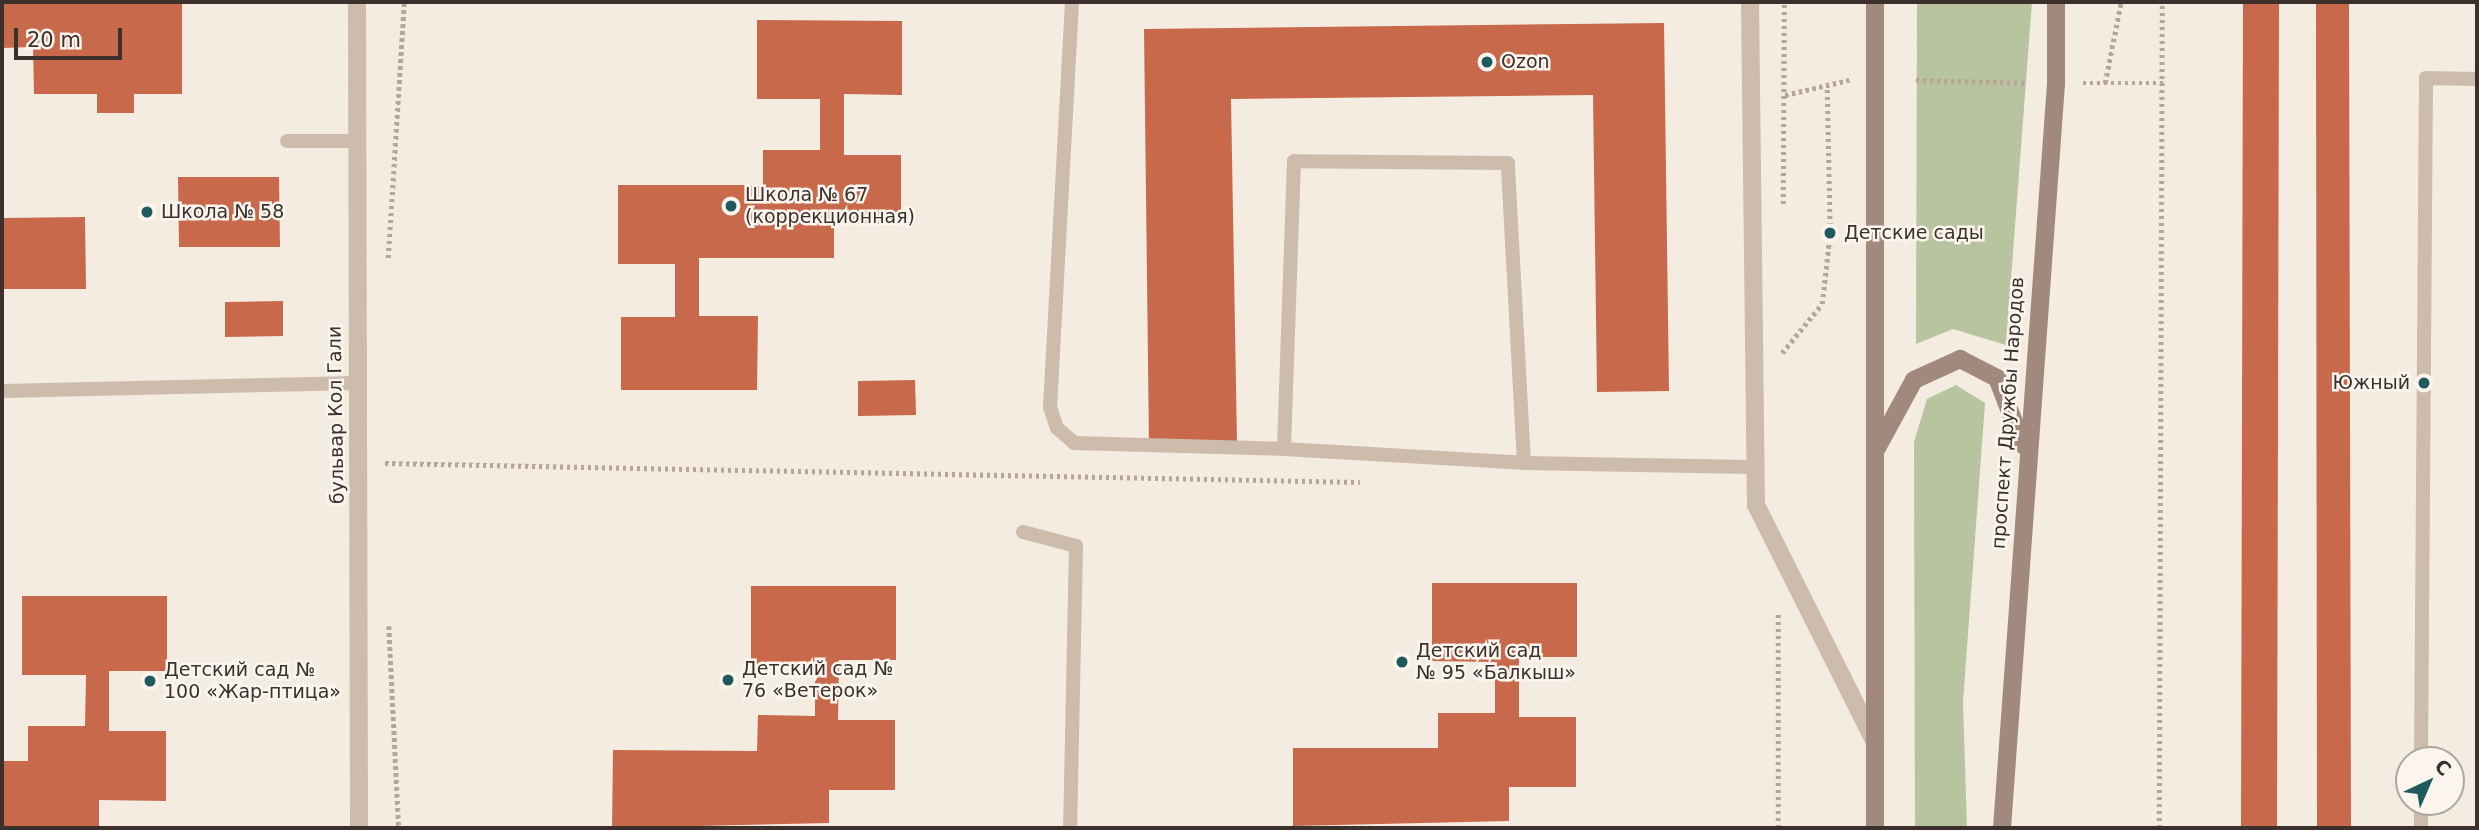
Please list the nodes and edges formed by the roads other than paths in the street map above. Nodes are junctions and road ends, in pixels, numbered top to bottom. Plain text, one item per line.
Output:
1 (357, 2) edge
2 (1072, 2) edge
3 (1750, 2) edge
4 (1875, 2) edge
5 (2056, 2) edge
6 (2477, 79) edge
7 (287, 141) dead end
8 (356, 141) junction
9 (356, 383) junction
10 (2, 391) edge
11 (1284, 449) junction
12 (1875, 450) junction
13 (2025, 452) junction
14 (1524, 463) junction
15 (1752, 467) junction
16 (1023, 532) dead end
17 (1875, 743) junction
18 (2421, 746) edge
19 (359, 828) edge
20 (1070, 828) edge
21 (1875, 828) edge
22 (2001, 828) edge

1 - 8 street, бульвар Кол Гали
2 - 11 lane
3 - 15 street
4 - 12 main road
5 - 13 main road, проспект Дружбы Народов
6 - 18 lane
7 - 8 lane
8 - 9 street, бульвар Кол Гали
9 - 10 lane
9 - 19 street, бульвар Кол Гали
11 - 14 lane
11 - 14 lane
12 - 13 main road
12 - 17 main road
13 - 22 main road, проспект Дружбы Народов
14 - 15 lane
15 - 17 street
16 - 20 lane
17 - 21 main road

